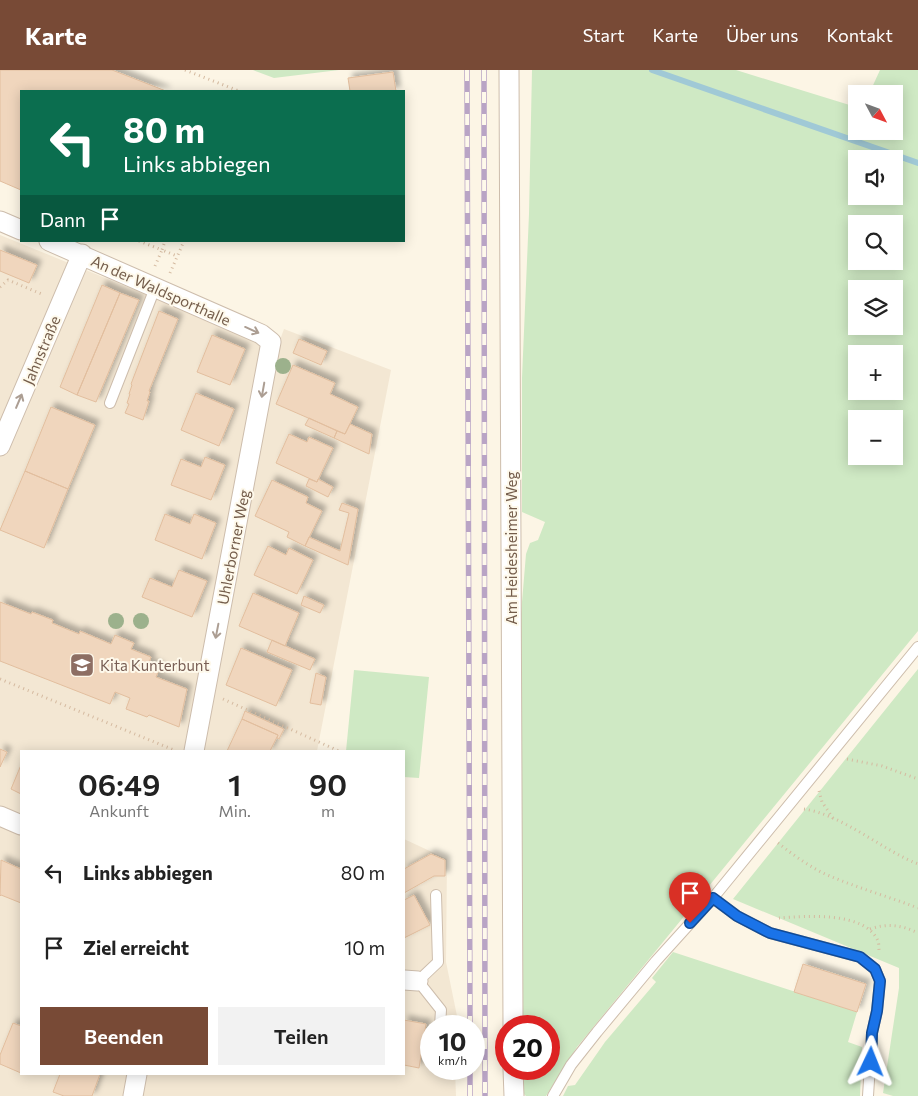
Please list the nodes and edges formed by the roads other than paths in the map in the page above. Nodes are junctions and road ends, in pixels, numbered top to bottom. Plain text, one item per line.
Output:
1 (509, 70) edge
2 (0, 221) edge
3 (20, 230) edge
4 (52, 242) edge
5 (82, 254) junction
6 (159, 290) junction
7 (271, 342) joint
8 (110, 402) dead end
9 (0, 446) edge
10 (918, 647) edge
11 (194, 750) edge
12 (0, 816) edge
13 (20, 825) edge
14 (436, 895) dead end
15 (713, 898) junction
16 (411, 981) edge
17 (441, 1015) edge
18 (513, 1015) edge
19 (137, 1075) edge
20 (513, 1080) edge
21 (133, 1096) edge
22 (514, 1096) edge
23 (553, 1096) edge
24 (868, 1096) edge

1 - 18 street, Am Heidesheimer Weg
2 - 3 street
4 - 5 street, An der Waldsporthalle
5 - 6 street, An der Waldsporthalle
9 -> 5 street, Jahnstraße
6 -> 7 street, An der Waldsporthalle
6 - 8 lane
7 -> 11 street, Uhlerborner Weg
10 - 15 lane
12 - 13 street
14 - 16 lane
15 - 23 lane
15 - 24 lane
16 - 17 lane
19 - 21 street
20 - 22 street

